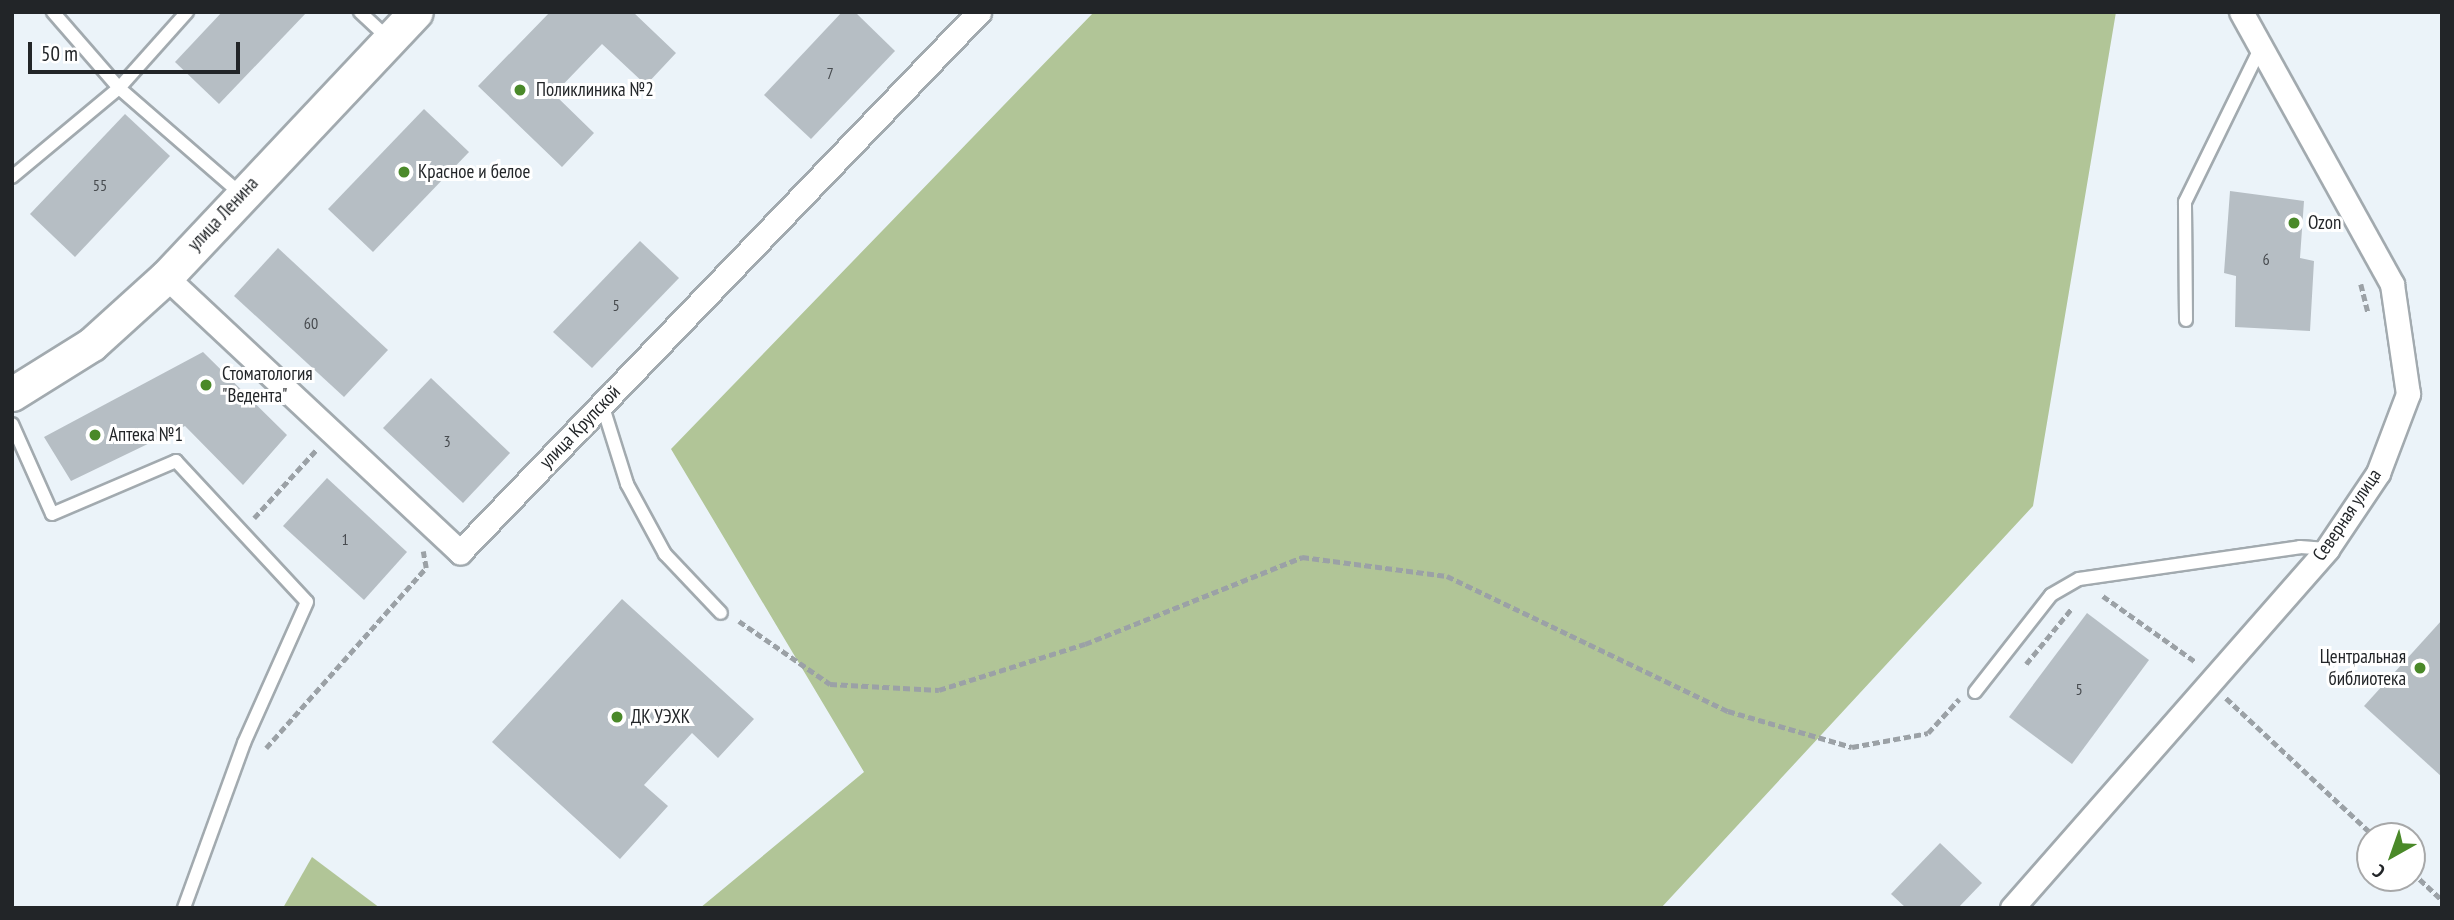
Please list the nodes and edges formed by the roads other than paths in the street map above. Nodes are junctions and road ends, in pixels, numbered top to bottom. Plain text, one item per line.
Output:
1 (52, 12) edge
2 (187, 12) edge
3 (360, 12) edge
4 (416, 12) edge
5 (979, 12) edge
6 (2241, 12) edge
7 (390, 40) junction
8 (2261, 47) junction
9 (119, 88) junction
10 (12, 177) edge
11 (241, 194) junction
12 (166, 277) junction
13 (2186, 320) dead end
14 (12, 394) edge
15 (602, 404) junction
16 (12, 424) edge
17 (2327, 549) junction
18 (721, 612) road end
19 (1975, 692) road end
20 (184, 908) edge
21 (2012, 908) edge

1 - 9 lane
2 - 9 lane
3 - 7 lane
4 - 7 main road, улица Ленина
5 - 15 street, улица Крупской
6 - 8 street, Северная улица
7 - 11 main road, улица Ленина
8 - 13 lane
8 - 17 street, Северная улица
9 - 10 lane
9 - 11 lane
11 - 12 main road, улица Ленина
12 - 14 main road, улица Ленина
12 - 15 street, улица Крупской
15 - 18 lane
16 - 20 lane
17 - 19 lane
17 - 21 street, Северная улица

